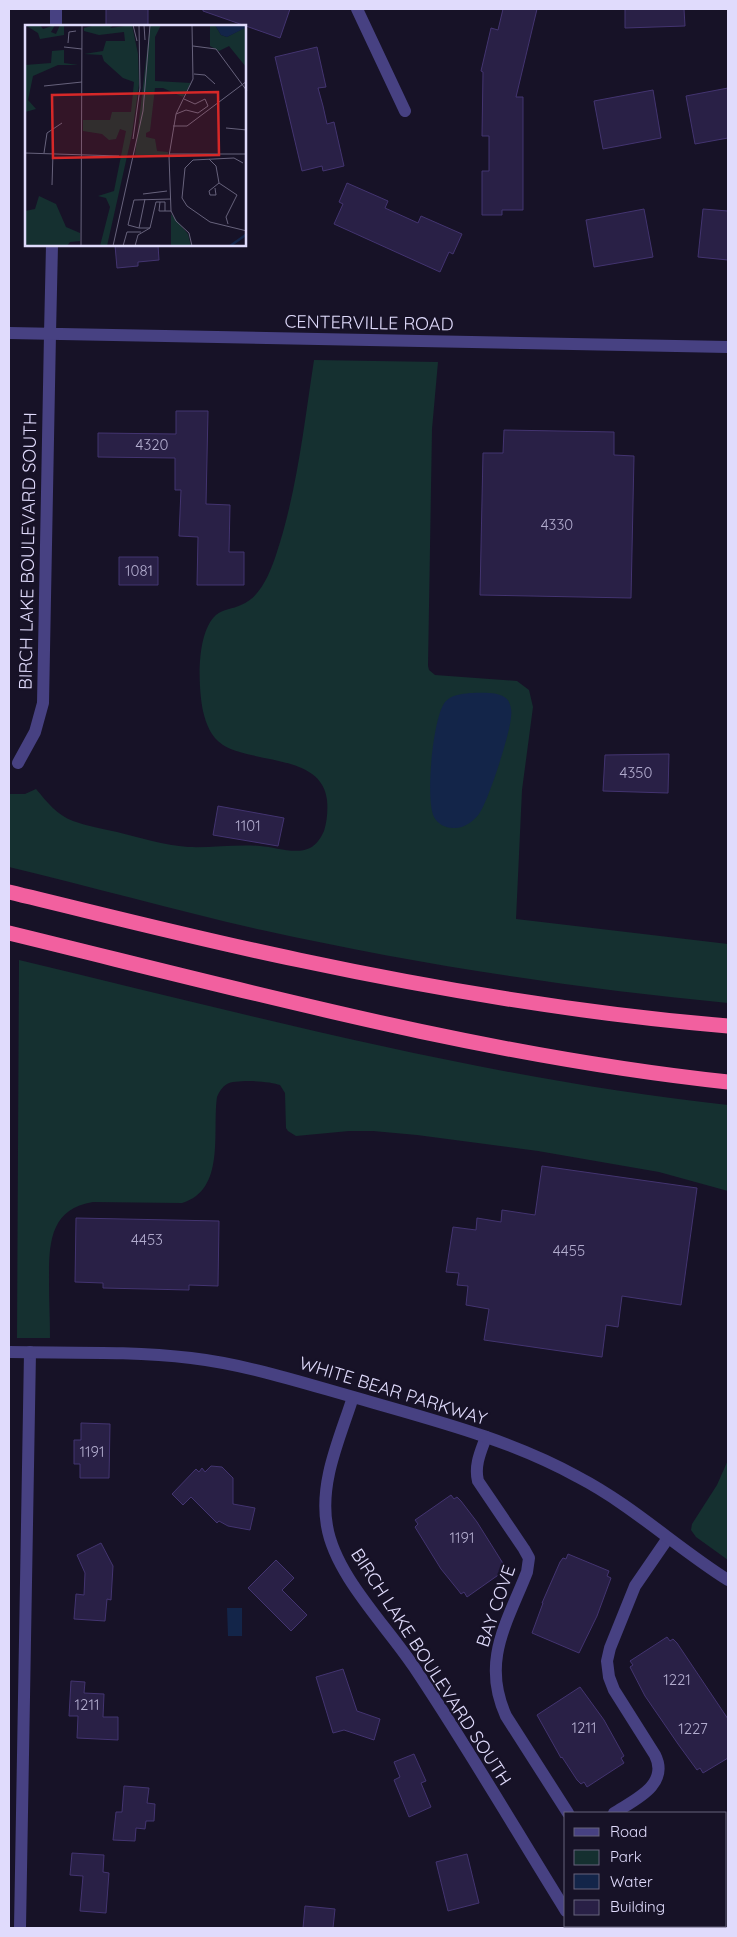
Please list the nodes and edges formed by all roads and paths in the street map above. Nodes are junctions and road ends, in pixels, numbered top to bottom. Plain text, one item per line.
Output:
1 (56, 9) edge
2 (357, 9) edge
3 (56, 25) edge
4 (405, 111) dead end
5 (52, 246) edge
6 (9, 333) edge
7 (50, 334) junction
8 (728, 347) edge
9 (18, 763) dead end
10 (9, 892) edge
11 (9, 933) edge
12 (728, 1026) edge
13 (728, 1082) edge
14 (9, 1352) edge
15 (30, 1352) junction
16 (353, 1397) junction
17 (486, 1437) junction
18 (668, 1538) junction
19 (728, 1580) edge
20 (567, 1812) edge
21 (616, 1812) edge
22 (564, 1908) edge
23 (20, 1928) edge

1 - 3 street
2 - 4 street
5 - 7 street, BIRCH LAKE BOULEVARD SOUTH
6 - 7 street, CENTERVILLE ROAD
7 - 8 street, CENTERVILLE ROAD
7 - 9 street, BIRCH LAKE BOULEVARD SOUTH
10 - 12 highway
11 - 13 highway
14 - 15 street, WHITE BEAR PARKWAY
15 - 16 street, WHITE BEAR PARKWAY
15 - 23 street
16 - 17 street, WHITE BEAR PARKWAY
16 - 22 street, BIRCH LAKE BOULEVARD SOUTH
17 - 18 street, WHITE BEAR PARKWAY
17 - 20 street, BAY COVE
18 - 19 street, WHITE BEAR PARKWAY
18 - 21 street

